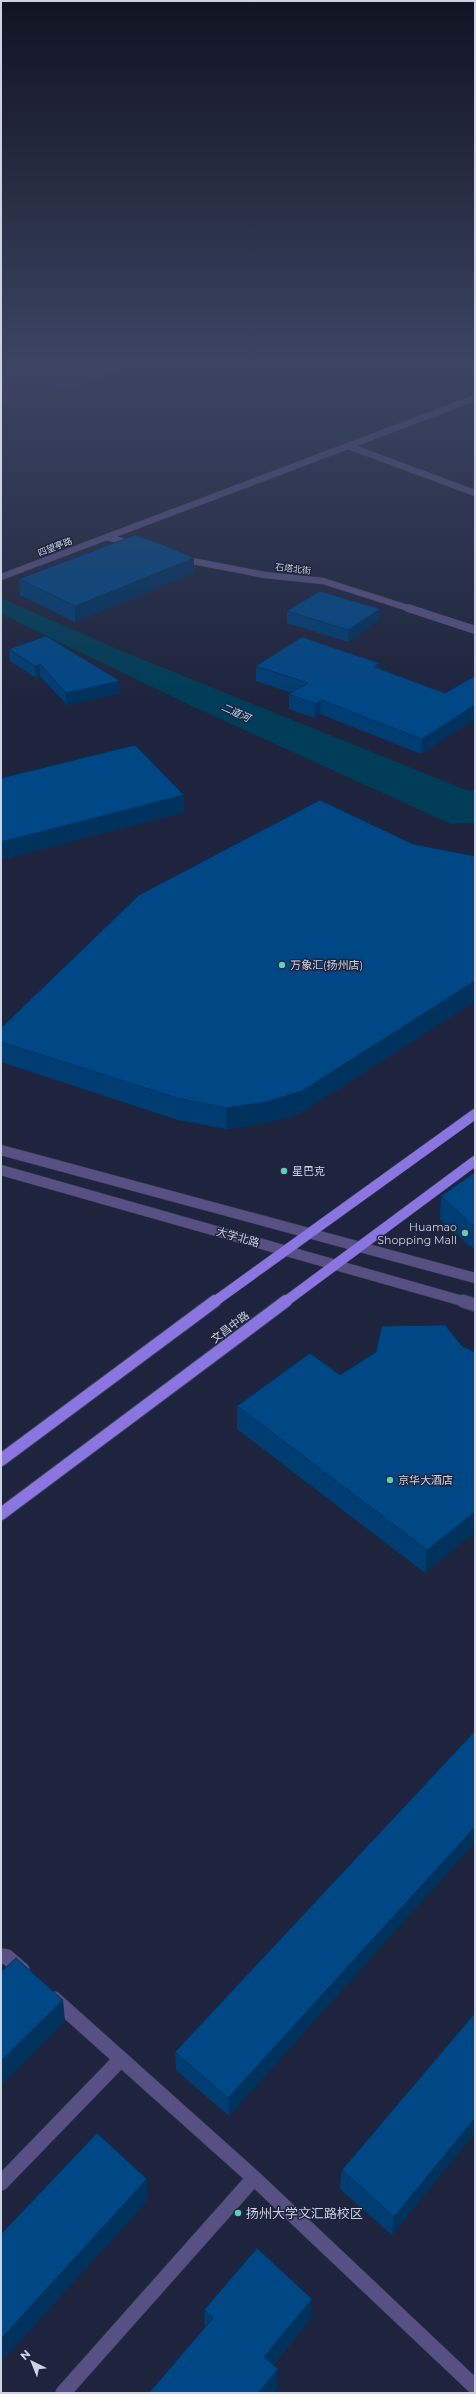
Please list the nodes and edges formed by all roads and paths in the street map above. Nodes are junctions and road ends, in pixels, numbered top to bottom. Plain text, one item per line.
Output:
1 (269, 476) edge
2 (428, 476) edge
3 (475, 493) edge
4 (107, 537) junction
5 (136, 546) edge
6 (172, 556) edge
7 (1, 577) edge
8 (475, 630) edge
9 (475, 1114) edge
10 (1, 1150) edge
11 (475, 1161) edge
12 (1, 1170) edge
13 (310, 1232) junction
14 (361, 1246) junction
15 (286, 1250) junction
16 (335, 1265) junction
17 (475, 1278) edge
18 (475, 1305) edge
19 (1, 1460) edge
20 (1, 1514) edge
21 (1, 1956) edge
22 (121, 2059) junction
23 (254, 2178) junction
24 (1, 2183) edge
25 (475, 2387) edge
26 (63, 2393) edge

1 - 4 street, 四望亭路
2 - 3 street
4 - 5 street
4 - 7 street, 四望亭路
6 - 8 street, 石塔北街
9 - 13 main road
10 - 13 street, 大学北路
11 - 14 main road, 文昌中路
12 - 15 street, 大学北路
13 - 14 street, 大学北路
13 - 15 main road
14 - 16 main road, 文昌中路
14 - 17 street, 大学北路
15 - 16 street, 大学北路
15 - 19 main road
16 - 18 street, 大学北路
16 - 20 main road, 文昌中路
21 - 22 street
22 - 23 street
22 - 24 street
23 - 25 street
23 - 26 street

